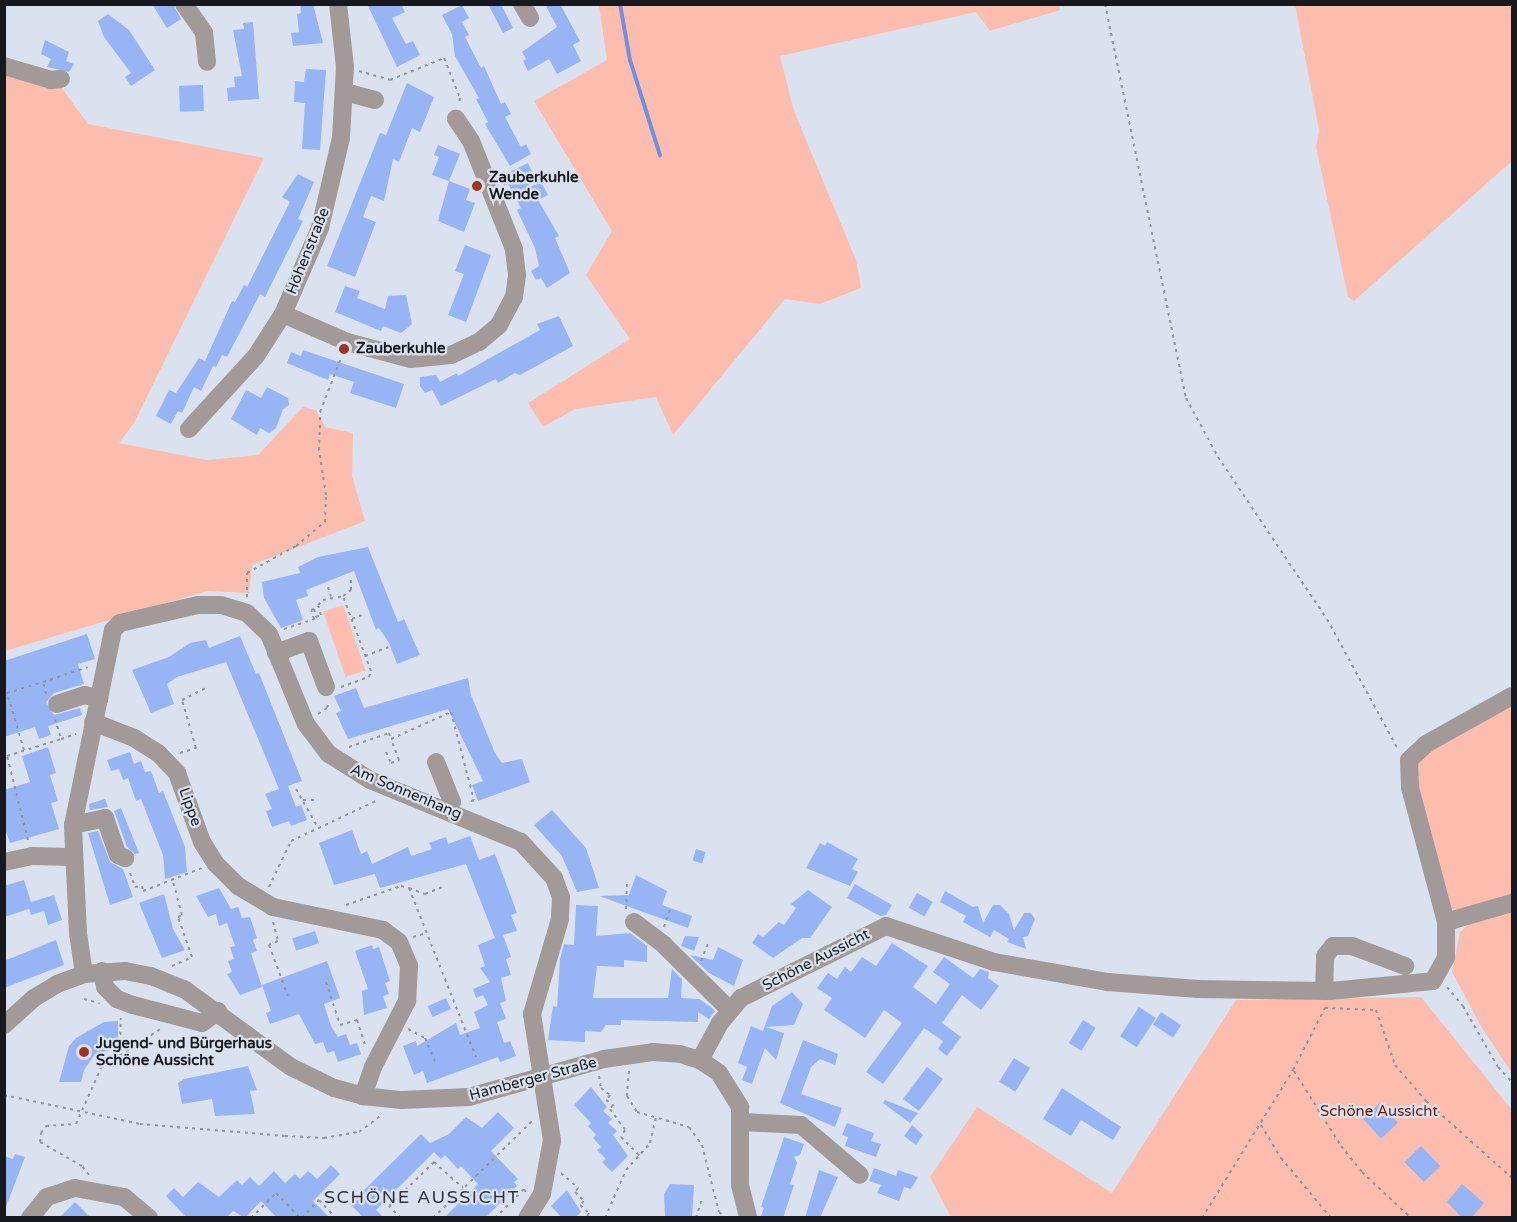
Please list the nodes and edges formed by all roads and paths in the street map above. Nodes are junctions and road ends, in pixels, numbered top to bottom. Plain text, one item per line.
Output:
1 (184, 4) edge
2 (338, 4) edge
3 (1105, 4) edge
4 (207, 62) dead end
5 (4, 66) edge
6 (345, 67) junction
7 (61, 79) dead end
8 (345, 92) junction
9 (375, 100) dead end
10 (456, 119) joint
11 (283, 314) junction
12 (347, 342) junction
13 (189, 429) dead end
14 (351, 576) dead end
15 (328, 587) dead end
16 (343, 596) junction
17 (331, 597) junction
18 (247, 613) junction
19 (366, 613) dead end
20 (351, 619) junction
21 (269, 634) junction
22 (388, 647) dead end
23 (276, 653) junction
24 (365, 656) junction
25 (43, 682) dead end
26 (206, 688) dead end
27 (331, 690) junction
28 (1512, 696) edge
29 (99, 699) junction
30 (57, 704) dead end
31 (93, 722) junction
32 (306, 724) junction
33 (61, 739) dead end
34 (391, 739) junction
35 (24, 750) junction
36 (386, 752) dead end
37 (329, 754) junction
38 (164, 759) junction
39 (1409, 760) junction
40 (436, 762) dead end
41 (296, 789) dead end
42 (397, 792) junction
43 (303, 800) junction
44 (317, 800) dead end
45 (449, 811) junction
46 (73, 825) junction
47 (318, 827) junction
48 (32, 856) junction
49 (72, 857) junction
50 (126, 858) dead end
51 (4, 862) edge
52 (216, 864) junction
53 (627, 879) dead end
54 (173, 882) junction
55 (445, 886) dead end
56 (135, 887) dead end
57 (409, 888) dead end
58 (1512, 903) edge
59 (267, 905) junction
60 (671, 908) dead end
61 (634, 922) joint
62 (1446, 922) junction
63 (659, 941) junction
64 (709, 941) dead end
65 (1405, 966) dead end
66 (93, 973) junction
67 (1438, 975) junction
68 (151, 976) junction
69 (696, 976) junction
70 (326, 982) dead end
71 (288, 996) dead end
72 (1326, 997) junction
73 (84, 999) dead end
74 (102, 1005) dead end
75 (730, 1010) junction
76 (218, 1011) junction
77 (121, 1012) dead end
78 (186, 1021) junction
79 (4, 1024) edge
80 (397, 1024) junction
81 (626, 1055) junction
82 (120, 1057) junction
83 (700, 1060) junction
84 (435, 1062) dead end
85 (593, 1062) junction
86 (373, 1067) junction
87 (1293, 1070) junction
88 (542, 1078) junction
89 (1512, 1082) edge
90 (4, 1095) edge
91 (363, 1096) junction
92 (402, 1100) junction
93 (547, 1107) junction
94 (82, 1113) junction
95 (656, 1118) junction
96 (742, 1122) junction
97 (1261, 1125) junction
98 (640, 1156) junction
99 (550, 1169) junction
100 (860, 1175) dead end
101 (1512, 1178) edge
102 (463, 1188) junction
103 (99, 1190) junction
104 (523, 1198) dead end
105 (702, 1198) dead end
106 (254, 1217) edge
107 (30, 1218) edge
108 (149, 1218) edge
109 (301, 1218) edge
110 (336, 1218) edge
111 (401, 1218) edge
112 (433, 1218) edge
113 (495, 1218) edge
114 (526, 1218) edge
115 (586, 1218) edge
116 (604, 1218) edge
117 (696, 1218) edge
118 (726, 1218) edge
119 (748, 1218) edge
120 (1202, 1218) edge
121 (1331, 1218) edge
122 (1411, 1218) edge

1 - 4 street
2 - 6 street, Höhenstraße
3 - 39 path
5 - 7 street
6 - 8 street, Höhenstraße
6 - 10 path
8 - 9 street
8 - 11 street, Höhenstraße
10 - 12 street
11 - 12 street
11 - 13 street, Höhenstraße
12 - 18 path
14 - 16 path
15 - 17 path
16 - 17 path
16 - 20 path
17 - 21 path
18 - 21 street, Am Sonnenhang
18 - 29 street, Am Sonnenhang
19 - 20 path
20 - 24 path
21 - 23 street, Am Sonnenhang
22 - 24 path
23 - 27 street
23 - 32 street, Am Sonnenhang
24 - 27 path
25 - 35 path
26 - 38 path
27 - 32 path
28 - 39 street
29 - 30 street
29 - 31 street, Am Sonnenhang
31 - 38 street, Lippe
31 - 46 street, Am Sonnenhang
32 - 37 street, Am Sonnenhang
33 - 35 path
34 - 36 path
34 - 37 path
34 - 45 path
35 - 48 path
37 - 42 street, Am Sonnenhang
38 - 52 street, Lippe
39 - 62 street
40 - 45 street
41 - 43 path
42 - 45 street, Am Sonnenhang
42 - 47 path
43 - 44 path
43 - 47 path
45 - 88 street, Am Sonnenhang
46 - 49 street, Am Sonnenhang
46 - 50 street
47 - 59 path
48 - 49 street
48 - 51 street
49 - 66 street, Am Sonnenhang
52 - 54 path
52 - 59 street, Lippe
53 - 61 path
54 - 56 path
54 - 68 path
55 - 57 path
58 - 62 street
59 - 71 path
59 - 80 street, Lippe
60 - 63 path
61 - 63 street
62 - 67 street
63 - 69 street
64 - 69 path
65 - 72 street
66 - 68 street, Hamberger Straße
66 - 78 street
66 - 79 street
67 - 72 street, Schöne Aussicht
67 - 89 path
68 - 76 street, Hamberger Straße
69 - 75 street
70 - 86 path
72 - 75 street, Schöne Aussicht
72 - 87 path
72 - 101 path
73 - 74 path
75 - 83 street, Schöne Aussicht
76 - 78 street
76 - 91 street, Hamberger Straße
77 - 82 path
78 - 82 path
80 - 84 path
80 - 86 street, Lippe
81 - 83 street, Hamberger Straße
81 - 85 street, Hamberger Straße
81 - 95 path
82 - 94 path
83 - 96 street, Hamberger Straße
85 - 88 street, Hamberger Straße
85 - 98 path
86 - 91 street, Lippe
87 - 97 path
87 - 122 path
88 - 92 street, Hamberger Straße
88 - 93 street, Am Sonnenhang
90 - 94 path
91 - 92 street, Hamberger Straße
92 - 94 path
93 - 99 street, Am Sonnenhang
93 - 102 path
94 - 103 path
95 - 98 path
95 - 118 path
96 - 100 street
96 - 119 street, Hamberger Straße
97 - 120 path
97 - 121 path
98 - 116 path
99 - 114 street, Am Sonnenhang
99 - 115 path
102 - 111 path
102 - 112 path
103 - 107 street
103 - 108 street
104 - 113 path
105 - 117 path
106 - 109 path
109 - 110 path

